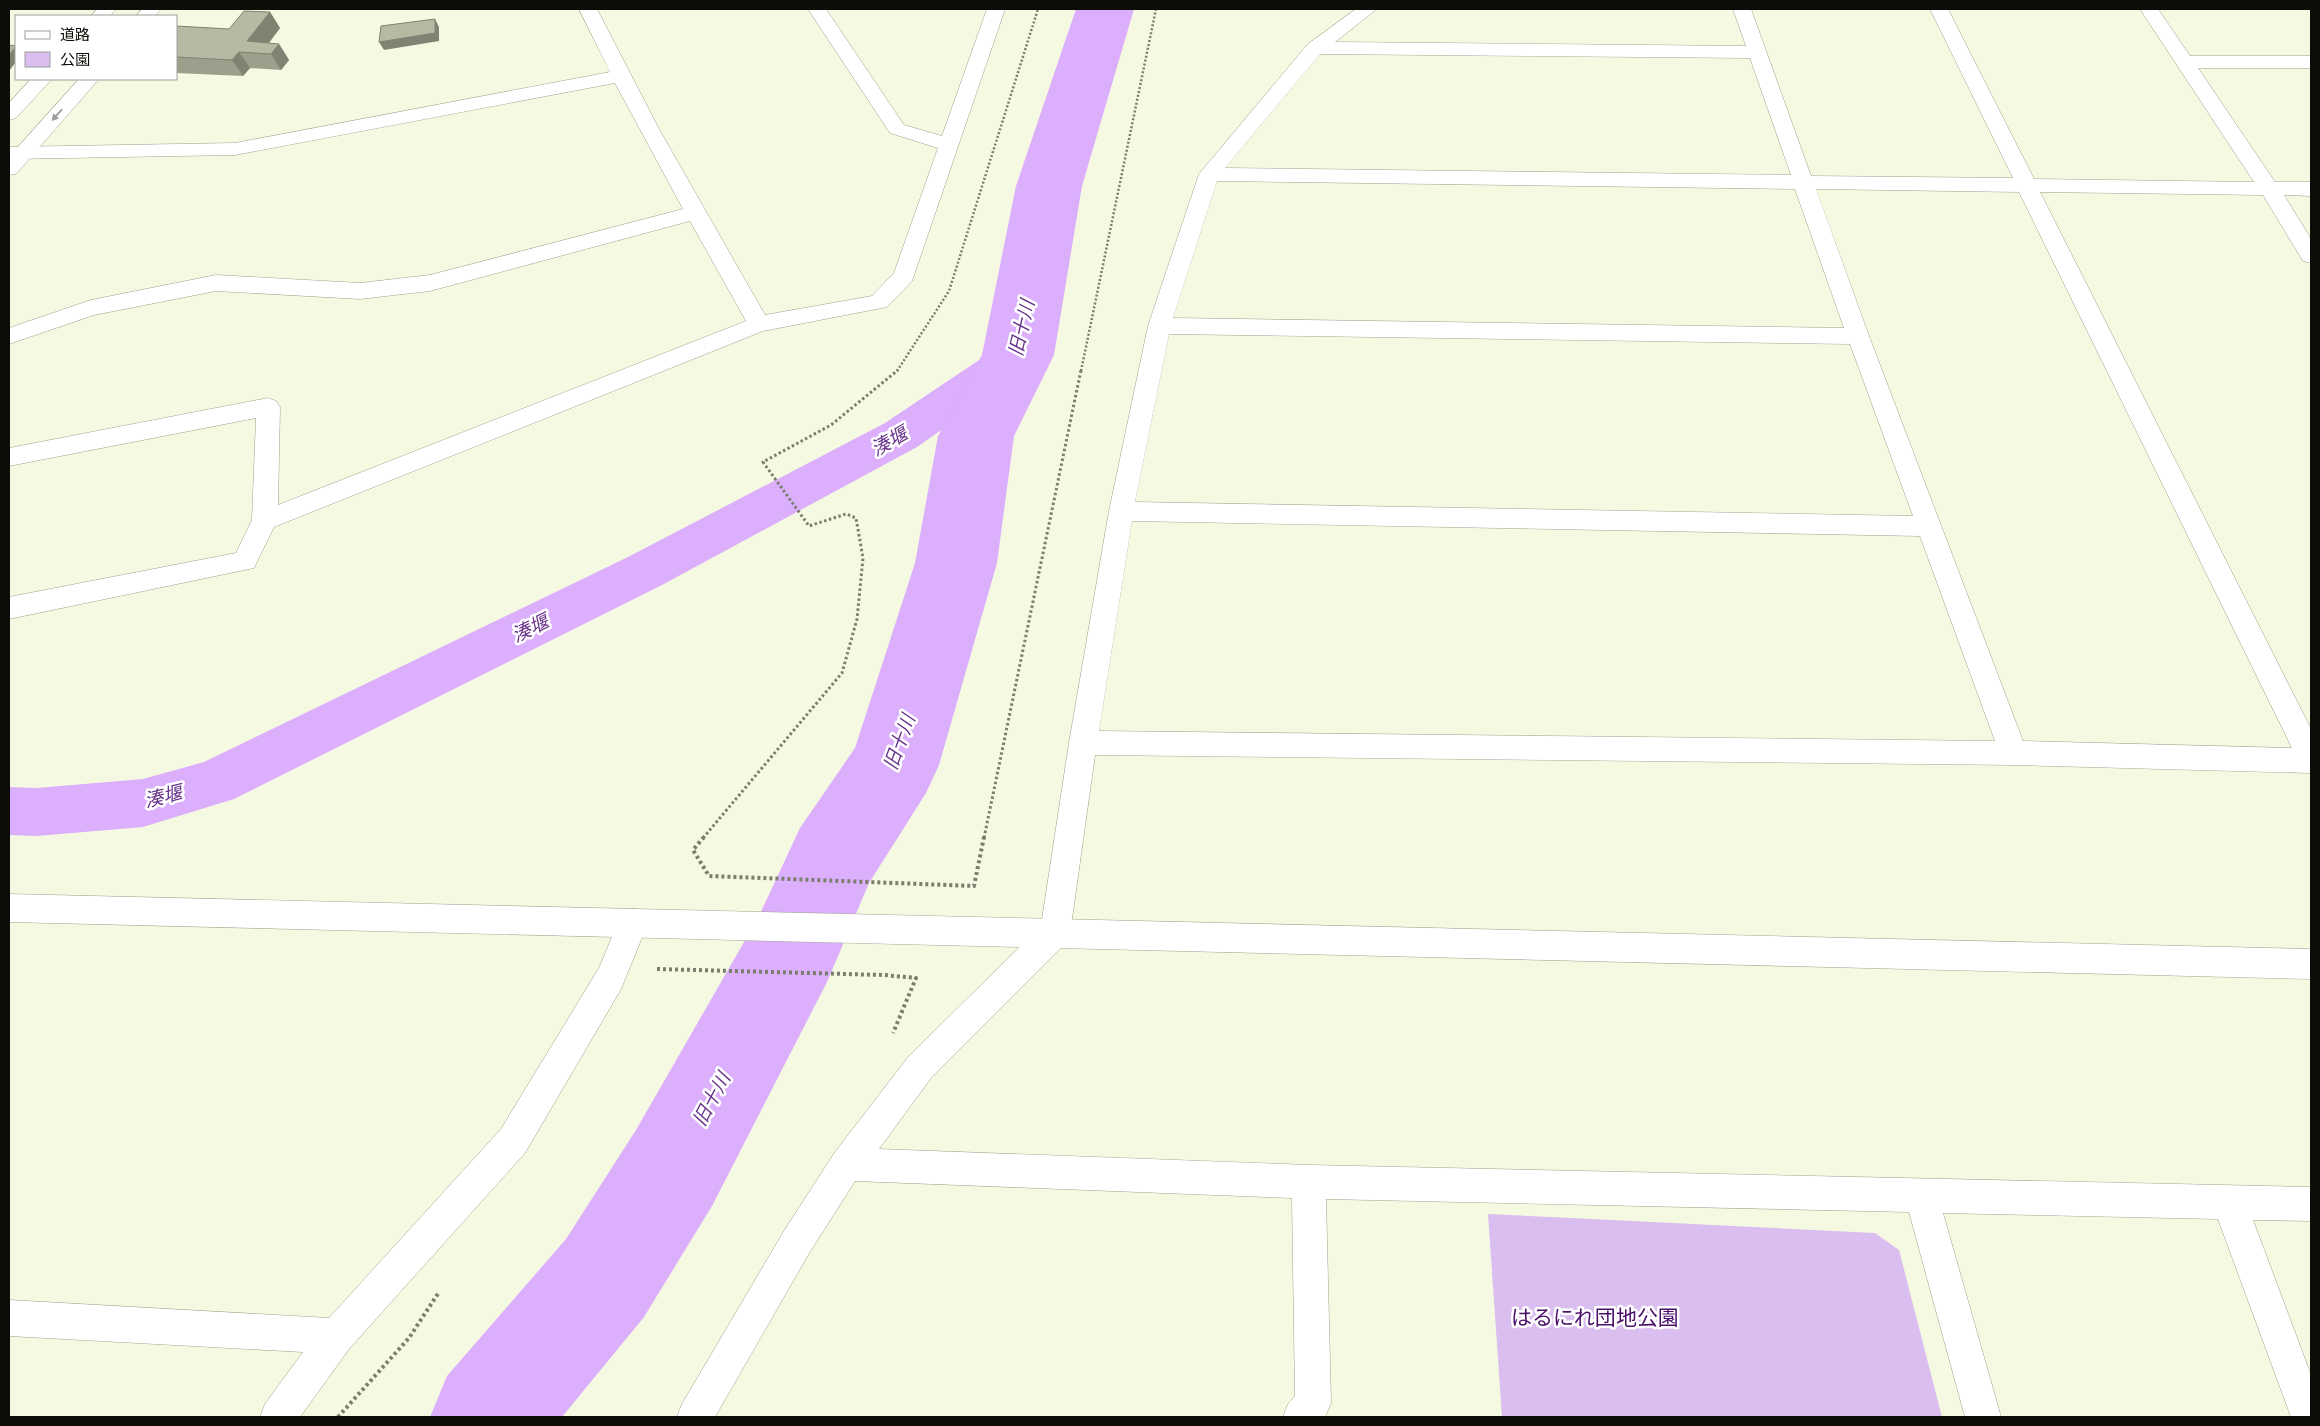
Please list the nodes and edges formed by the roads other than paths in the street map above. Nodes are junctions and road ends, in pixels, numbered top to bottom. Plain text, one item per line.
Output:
1 (588, 9) edge
2 (817, 9) edge
3 (996, 9) edge
4 (1368, 9) edge
5 (1742, 9) edge
6 (1939, 9) edge
7 (2149, 9) edge
8 (1315, 48) junction
9 (1758, 52) junction
10 (2183, 62) junction
11 (2311, 62) edge
12 (620, 76) junction
13 (41, 80) edge
14 (89, 80) edge
15 (9, 114) edge
16 (949, 145) junction
17 (16, 153) edge
18 (9, 169) edge
19 (1209, 174) junction
20 (1803, 182) junction
21 (2026, 184) junction
22 (2269, 188) junction
23 (2311, 189) edge
24 (694, 213) junction
25 (2311, 256) edge
26 (759, 324) junction
27 (1159, 326) junction
28 (9, 336) edge
29 (1858, 336) junction
30 (9, 456) edge
31 (1121, 512) junction
32 (265, 520) junction
33 (1928, 526) junction
34 (9, 608) edge
35 (1083, 743) junction
36 (2014, 753) junction
37 (2311, 757) edge
38 (2311, 761) edge
39 (9, 908) edge
40 (633, 923) junction
41 (1055, 933) junction
42 (2311, 964) edge
43 (847, 1164) junction
44 (1309, 1182) junction
45 (1921, 1194) junction
46 (2229, 1202) junction
47 (2311, 1204) edge
48 (9, 1318) edge
49 (336, 1336) junction
50 (278, 1417) edge
51 (695, 1417) edge
52 (1301, 1417) edge
53 (1983, 1417) edge
54 (2309, 1417) edge

1 - 12 street
2 - 16 street
3 - 16 street
4 - 8 street
5 - 9 street
6 - 21 street
7 - 10 street
8 - 9 street
8 - 19 street
9 - 20 street
10 - 11 street
10 - 22 street
12 - 17 street
12 - 24 street
13 - 15 street
14 -> 17 street
16 - 26 street
17 - 18 street
19 - 20 street
19 - 27 street
20 - 21 street
20 - 29 street
21 - 22 street
21 - 37 street
22 - 23 street
22 - 25 street
24 - 26 street
24 - 28 street
26 - 32 street
27 - 29 street
27 - 31 street
29 - 33 street
30 - 32 street
31 - 33 street
31 - 35 street
32 - 34 street
33 - 36 street
35 - 36 street
35 - 41 street
36 - 38 street
39 - 40 street
40 - 41 street
40 - 49 street
41 - 42 street
41 - 43 street
43 - 44 street
43 - 51 street
44 - 45 street
44 - 52 street
45 - 46 street
45 - 53 street
46 - 47 street
46 - 54 street
48 - 49 street
49 - 50 street

